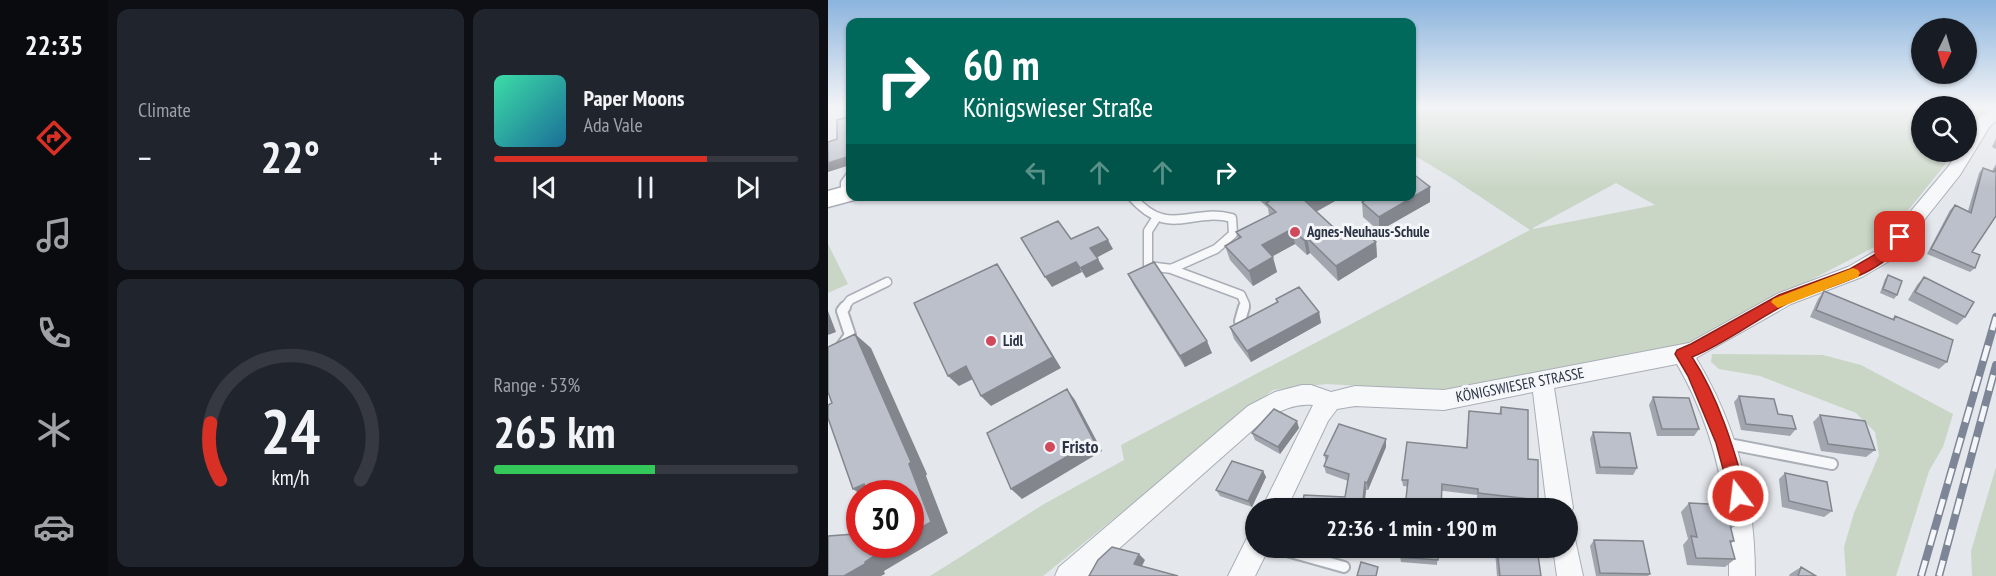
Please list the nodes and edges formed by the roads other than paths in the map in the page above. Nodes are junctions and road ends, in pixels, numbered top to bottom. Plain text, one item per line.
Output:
1 (1958, 162) edge
2 (1135, 201) edge
3 (1157, 217) junction
4 (1172, 269) junction
5 (887, 282) dead end
6 (1240, 321) edge
7 (1682, 354) junction
8 (828, 355) edge
9 (1542, 380) junction
10 (1329, 402) junction
11 (1724, 443) junction
12 (1832, 464) dead end
13 (1279, 498) edge
14 (1559, 498) edge
15 (1250, 558) edge
16 (1312, 558) edge
17 (1567, 558) edge
18 (1344, 567) dead end
19 (1068, 576) edge
20 (1241, 576) edge
21 (1570, 576) edge
22 (1742, 576) edge

1 - 7 street, KÖNIGSWIESER STRASSE
2 - 3 lane
3 - 4 lane
3 - 4 lane
4 - 6 lane
5 - 8 lane
7 - 9 street, KÖNIGSWIESER STRASSE
7 - 11 street
9 - 10 street, KÖNIGSWIESER STRASSE
9 - 14 street
10 - 13 street
10 - 19 street, KÖNIGSWIESER STRASSE
11 - 12 lane
11 - 22 street
15 - 20 street
16 - 18 lane
17 - 21 street

